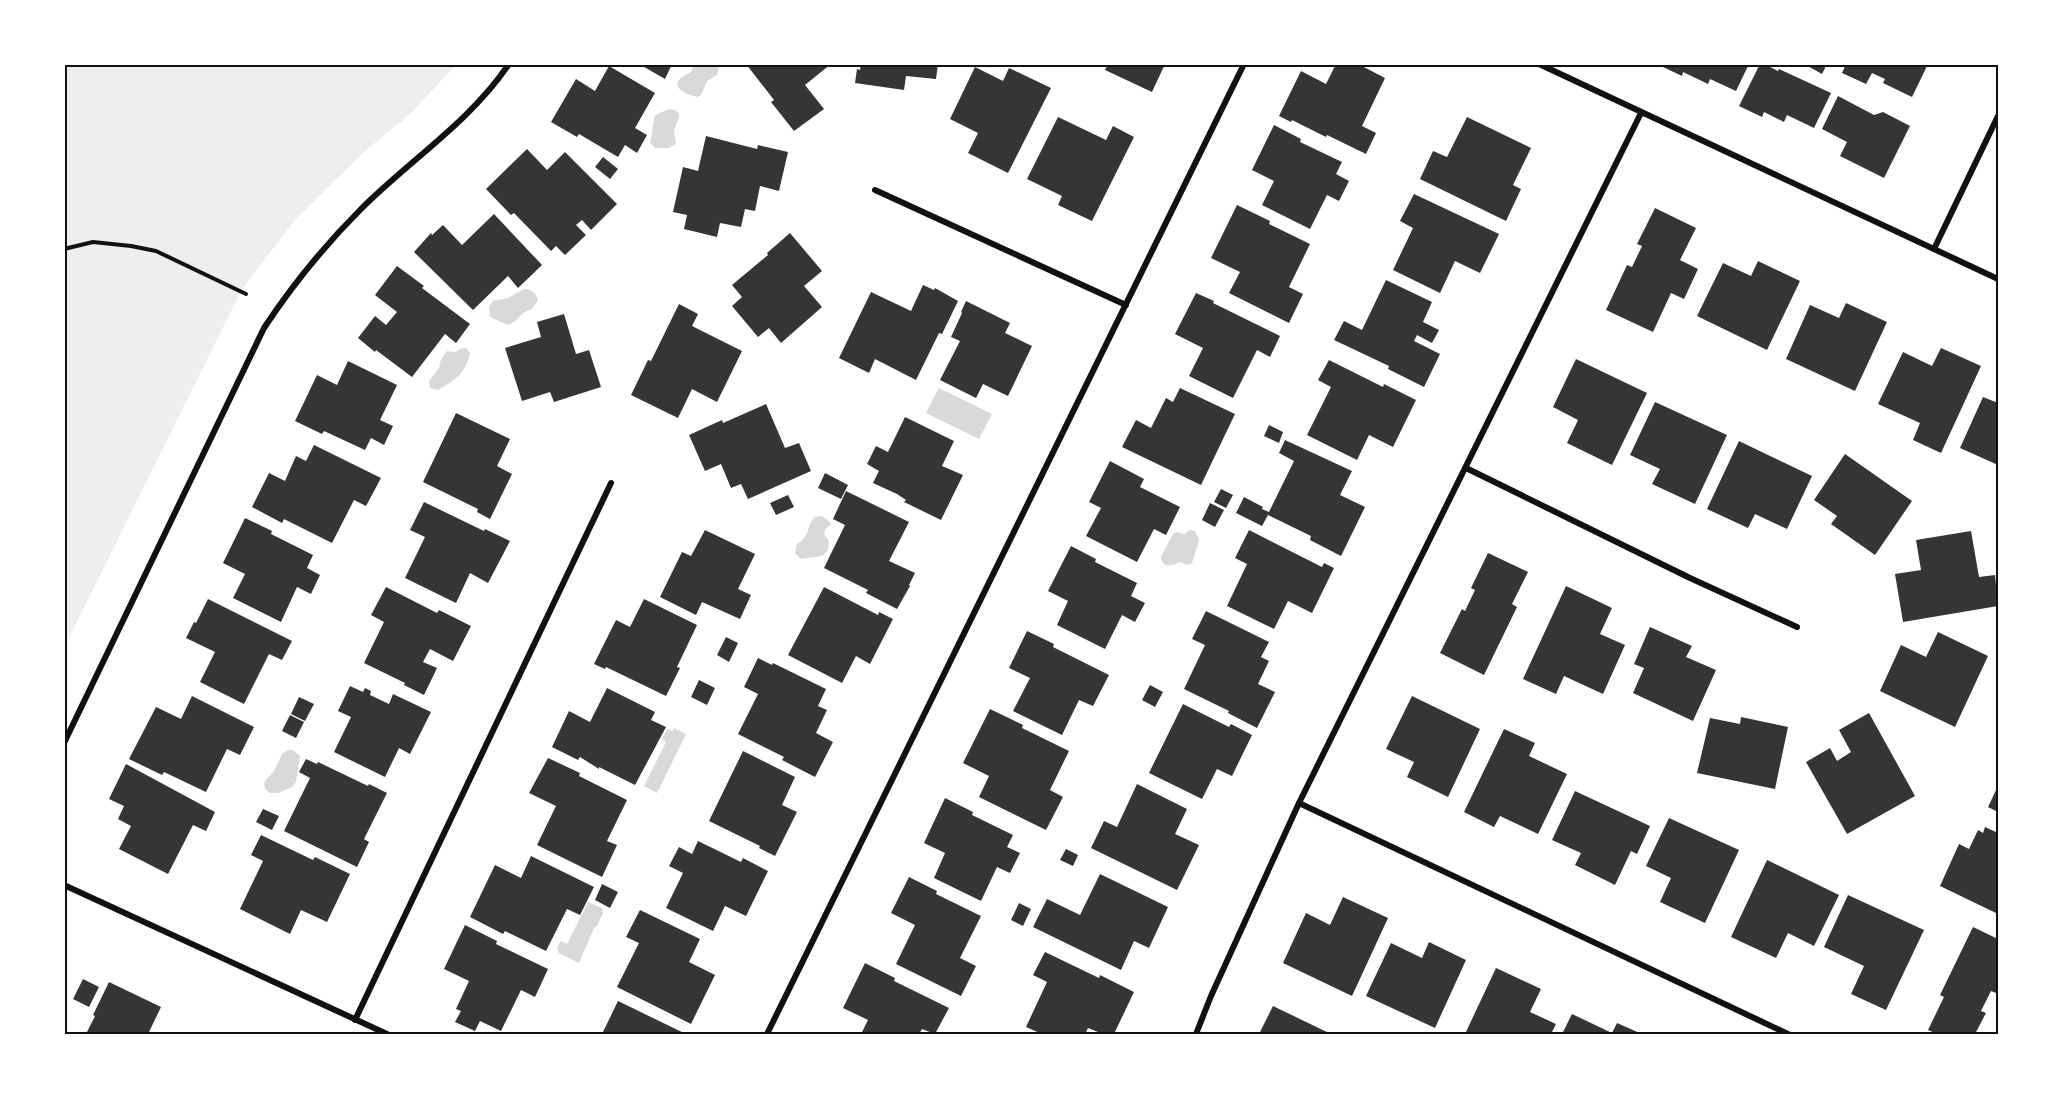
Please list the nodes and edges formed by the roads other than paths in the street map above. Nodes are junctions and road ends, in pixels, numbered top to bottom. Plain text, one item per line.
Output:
1 (509, 64) edge
2 (1244, 64) edge
3 (1539, 64) edge
4 (1641, 112) junction
5 (1998, 116) edge
6 (875, 190) dead end
7 (1934, 249) junction
8 (1998, 279) edge
9 (1126, 305) junction
10 (1466, 468) junction
11 (611, 483) dead end
12 (1797, 627) dead end
13 (64, 743) edge
14 (1299, 803) junction
15 (64, 885) edge
16 (355, 1020) junction
17 (387, 1035) edge
18 (767, 1035) edge
19 (1196, 1035) edge
20 (1788, 1035) edge

1 - 13 street
2 - 9 street
3 - 4 street
4 - 7 street
4 - 10 street
5 - 7 street
6 - 9 street
7 - 8 street
9 - 18 street
10 - 12 street
10 - 14 street
11 - 16 street
14 - 19 street
14 - 20 street
15 - 16 street
16 - 17 street

